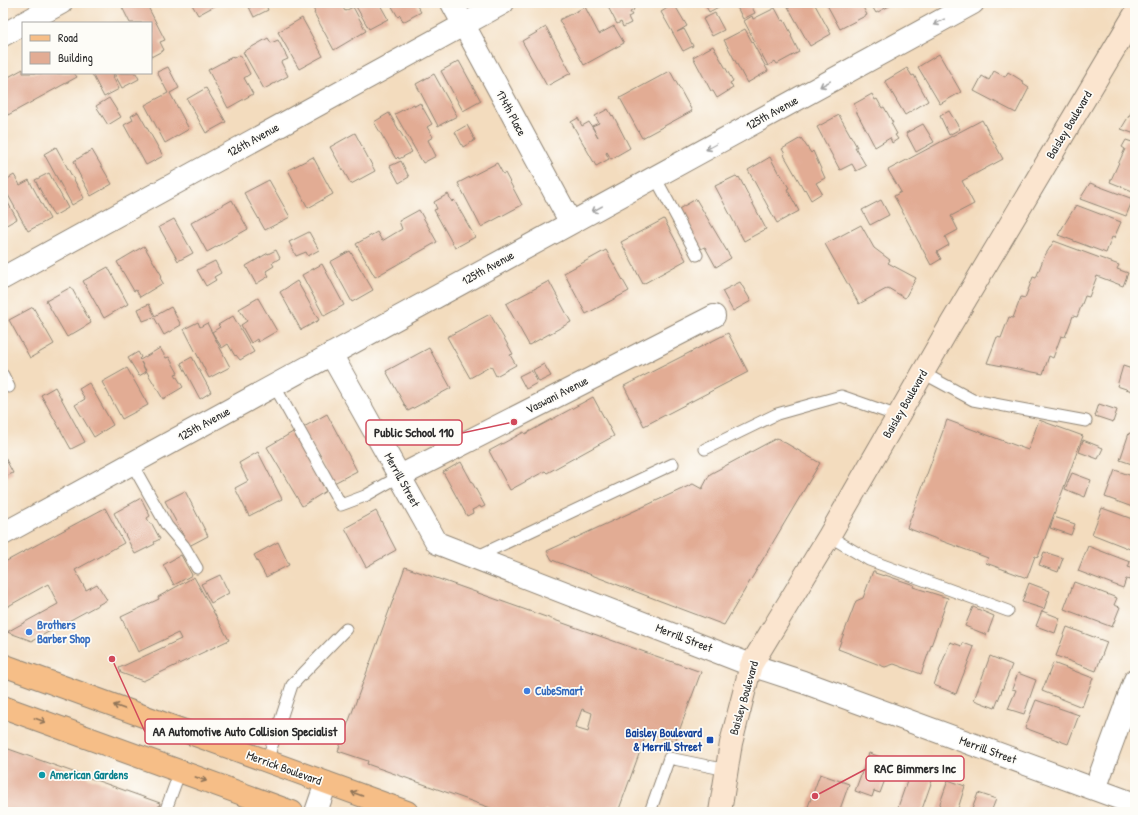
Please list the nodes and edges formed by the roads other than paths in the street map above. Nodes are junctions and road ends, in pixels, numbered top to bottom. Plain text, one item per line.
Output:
1 (61, 3) edge
2 (452, 3) edge
3 (504, 3) edge
4 (973, 3) edge
5 (1135, 14) edge
6 (26, 22) edge
7 (22, 24) edge
8 (464, 25) junction
9 (3, 35) edge
10 (655, 177) junction
11 (571, 223) junction
12 (697, 255) dead end
13 (3, 278) edge
14 (714, 316) dead end
15 (331, 354) junction
16 (923, 373) junction
17 (3, 375) edge
18 (9, 386) dead end
19 (274, 386) junction
20 (898, 416) junction
21 (1086, 421) dead end
22 (705, 449) dead end
23 (132, 464) junction
24 (673, 464) dead end
25 (400, 476) junction
26 (3, 534) edge
27 (829, 536) junction
28 (476, 558) junction
29 (197, 568) dead end
30 (1008, 611) dead end
31 (346, 629) dead end
32 (3, 665) edge
33 (752, 665) junction
34 (1135, 680) edge
35 (3, 707) edge
36 (267, 761) junction
37 (727, 770) junction
38 (180, 771) junction
39 (326, 783) junction
40 (1095, 789) junction
41 (1135, 804) edge
42 (283, 810) edge
43 (166, 812) edge
44 (316, 812) edge
45 (407, 812) edge
46 (650, 812) edge
47 (720, 812) edge

1 - 6 street
2 - 8 street, 174th Place
3 - 8 street, 126th Avenue
4 -> 10 street, 125th Avenue
5 - 16 main road, Baisley Boulevard
7 - 9 street
8 - 11 street, 174th Place
8 - 13 street, 126th Avenue
10 -> 11 street, 125th Avenue
10 - 12 lane
11 - 15 street, 125th Avenue
14 - 25 street, Vaswani Avenue
15 - 19 street, 125th Avenue
15 - 25 street, Merrill Street
16 - 20 main road, Baisley Boulevard
16 - 21 lane
17 - 18 lane
19 - 23 street, 125th Avenue
19 - 25 lane
20 - 22 lane
20 - 27 main road, Baisley Boulevard
23 - 26 street, 125th Avenue
23 - 29 lane
24 - 28 lane
25 - 28 street, Merrill Street
27 - 30 lane
27 - 33 main road, Baisley Boulevard
28 - 33 street, Merrill Street
31 - 36 lane
36 -> 32 main road, Merrick Boulevard
33 - 37 main road, Baisley Boulevard
33 - 40 street, Merrill Street
34 - 40 street
35 -> 38 main road
36 - 39 main road, Merrick Boulevard
37 - 46 lane
37 - 47 main road, Baisley Boulevard
38 -> 42 main road
38 - 43 lane
39 - 44 street
45 -> 39 main road, Merrick Boulevard
40 - 41 street, Merrill Street

